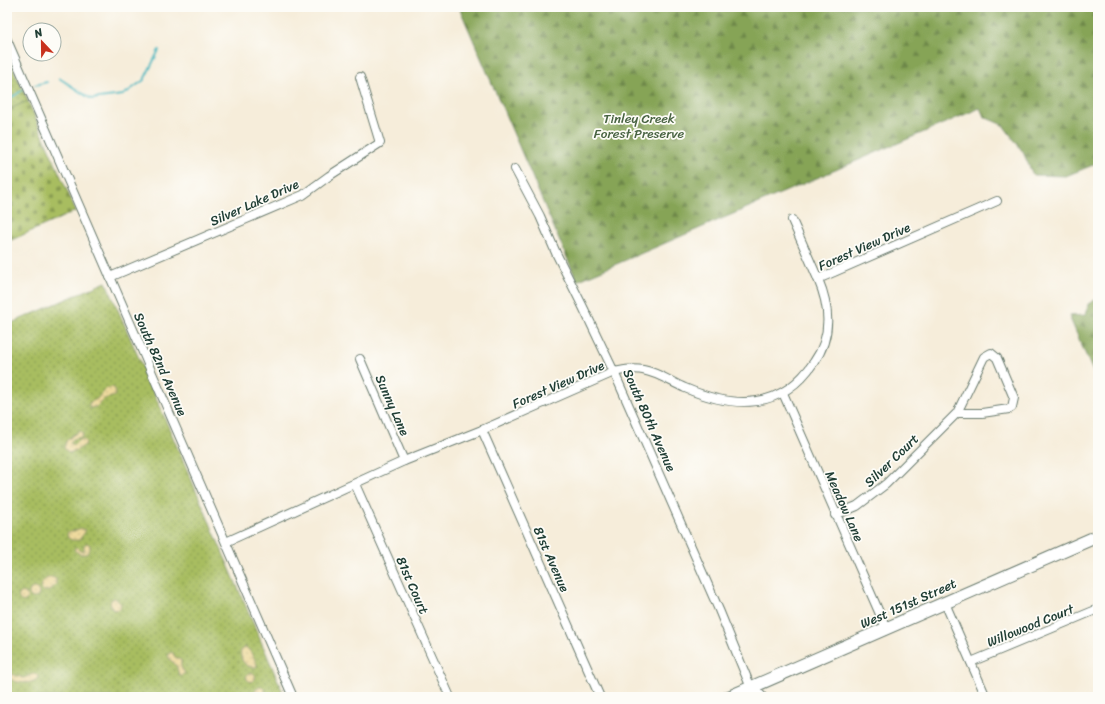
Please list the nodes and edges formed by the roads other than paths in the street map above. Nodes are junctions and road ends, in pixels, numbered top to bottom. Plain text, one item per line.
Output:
1 (7, 40) edge
2 (360, 77) dead end
3 (515, 169) dead end
4 (997, 200) dead end
5 (792, 220) dead end
6 (110, 277) junction
7 (818, 279) junction
8 (360, 359) dead end
9 (614, 372) junction
10 (783, 393) junction
11 (957, 413) junction
12 (482, 430) junction
13 (404, 461) junction
14 (355, 484) junction
15 (835, 515) junction
16 (1098, 536) edge
17 (226, 542) junction
18 (945, 603) junction
19 (1098, 609) edge
20 (886, 628) junction
21 (971, 662) junction
22 (751, 692) edge
23 (293, 697) edge
24 (450, 697) edge
25 (600, 697) edge
26 (729, 697) edge
27 (760, 697) edge
28 (986, 697) edge

1 - 6 street, South 82nd Avenue
2 - 6 street, Silver Lake Drive
3 - 9 street, South 80th Avenue
4 - 7 street, Forest View Drive
5 - 7 street
6 - 17 street, South 82nd Avenue
7 - 10 street, Forest View Drive
8 - 13 street, Sunny Lane
9 - 10 street, Forest View Drive
9 - 12 street, Forest View Drive
9 - 22 street, South 80th Avenue
10 - 15 street, Meadow Lane
11 - 11 street, Silver Court
11 - 15 street, Silver Court
12 - 13 street, Forest View Drive
12 - 25 street, 81st Avenue
13 - 14 street, Forest View Drive
14 - 17 street, Forest View Drive
14 - 24 street, 81st Court
15 - 20 street, Meadow Lane
16 - 18 street, West 151st Street
17 - 23 street, South 82nd Avenue
18 - 20 street, West 151st Street
18 - 21 street
19 - 21 street, Willowood Court
20 - 22 street, West 151st Street
21 - 28 street
22 - 26 street, West 151st Street
22 - 27 street, South 80th Avenue

